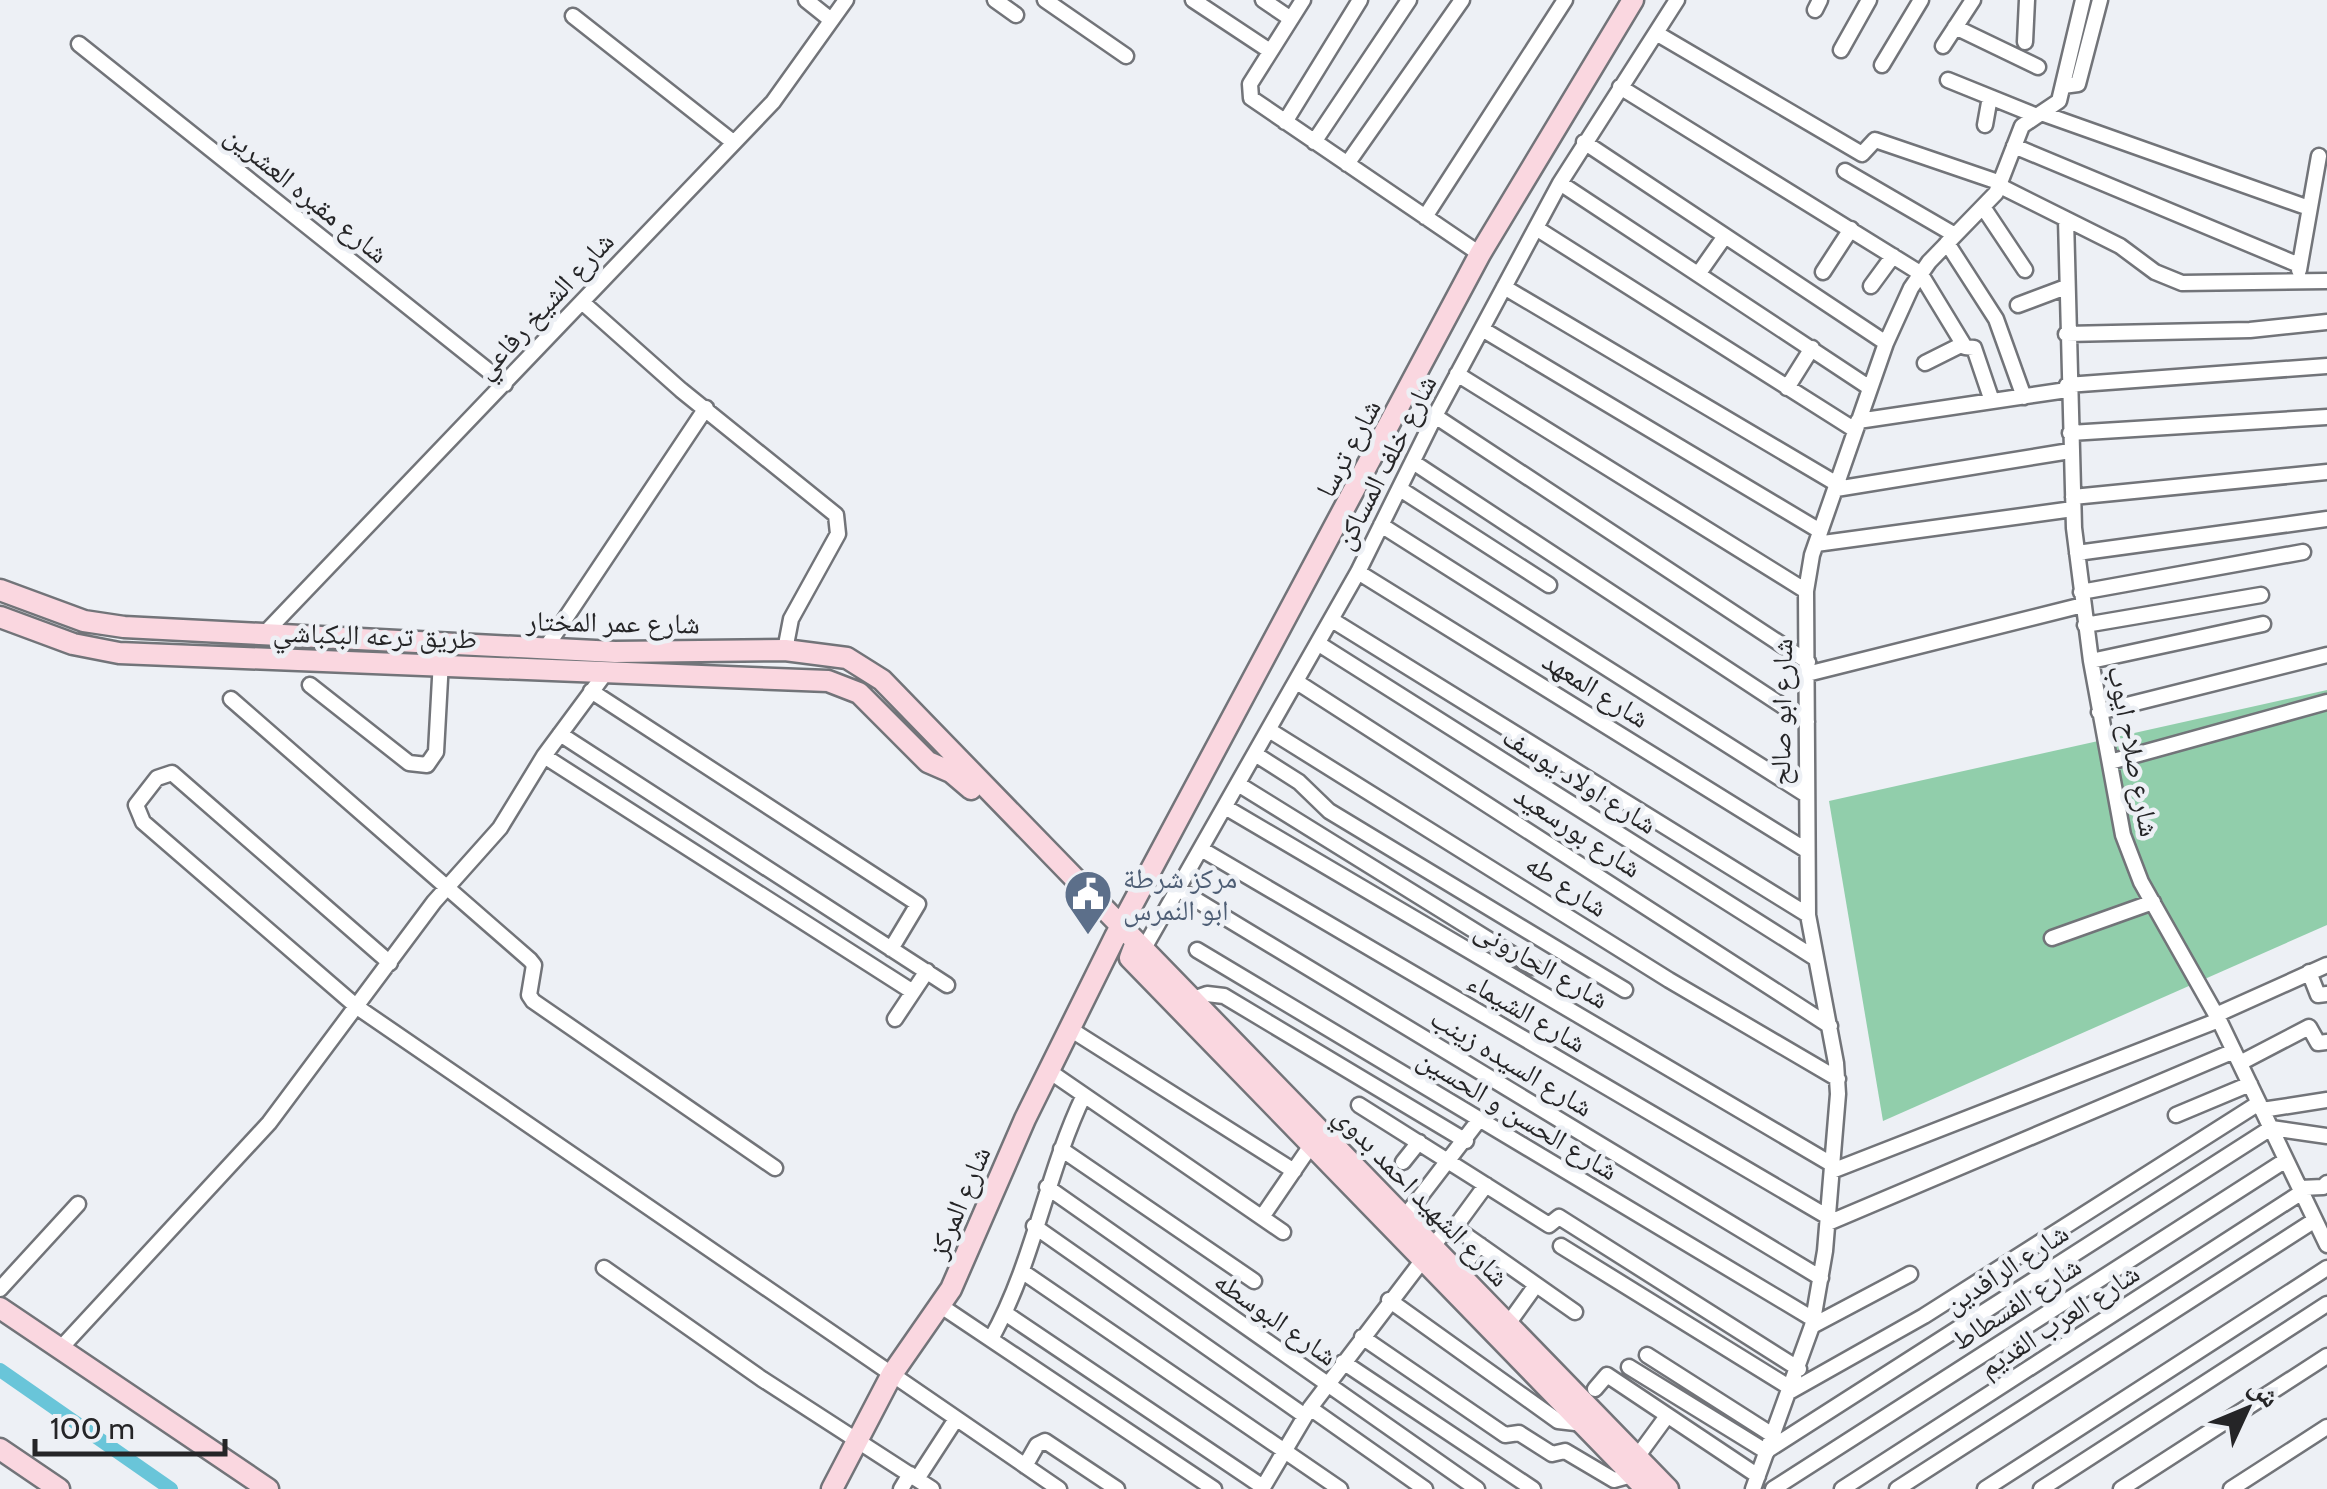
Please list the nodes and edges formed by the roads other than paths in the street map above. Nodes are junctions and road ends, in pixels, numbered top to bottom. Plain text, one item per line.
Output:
1 (806, 0) edge
2 (846, 0) edge
3 (995, 0) edge
4 (1045, 0) edge
5 (1193, 0) edge
6 (1263, 0) edge
7 (1303, 0) edge
8 (1360, 0) edge
9 (1409, 0) edge
10 (1462, 0) edge
11 (1565, 0) edge
12 (1633, 0) edge
13 (1677, 0) edge
14 (1869, 0) edge
15 (1921, 0) edge
16 (1973, 0) edge
17 (2028, 0) edge
18 (2083, 0) edge
19 (2100, 0) edge
20 (1016, 15) dead end
21 (573, 16) dead end
22 (1291, 19) junction
23 (831, 20) junction
24 (1955, 27) junction
25 (1656, 32) junction
26 (2025, 42) dead end
27 (79, 44) dead end
28 (1942, 46) dead end
29 (1841, 50) dead end
30 (1270, 52) junction
31 (1126, 56) dead end
32 (1882, 64) dead end
33 (2038, 67) dead end
34 (1982, 73) dead end
35 (1948, 80) dead end
36 (2063, 86) junction
37 (1620, 87) junction
38 (1983, 94) junction
39 (2039, 115) junction
40 (1285, 122) junction
41 (1986, 125) dead end
42 (733, 142) junction
43 (1314, 142) junction
44 (1584, 142) junction
45 (2014, 146) junction
46 (2319, 156) dead end
47 (1347, 164) junction
48 (1844, 172) dead end
49 (1560, 183) junction
50 (2000, 185) junction
51 (1982, 207) junction
52 (2309, 208) junction
53 (1425, 217) junction
54 (2066, 219) junction
55 (1536, 228) junction
56 (1851, 229) junction
57 (1726, 236) junction
58 (1951, 239) junction
59 (1480, 254) junction
60 (1893, 256) junction
61 (2025, 270) dead end
62 (1823, 272) dead end
63 (1699, 273) junction
64 (1920, 273) junction
65 (2298, 273) junction
66 (2327, 281) edge
67 (1872, 286) dead end
68 (1504, 287) junction
69 (2066, 287) junction
70 (582, 302) junction
71 (2018, 305) dead end
72 (2327, 322) edge
73 (1482, 329) junction
74 (2066, 334) junction
75 (1886, 342) junction
76 (1963, 344) junction
77 (1812, 348) junction
78 (1924, 363) dead end
79 (2327, 366) edge
80 (1458, 374) junction
81 (504, 384) junction
82 (1787, 388) junction
83 (1870, 388) junction
84 (2067, 388) junction
85 (2024, 397) junction
86 (1992, 401) junction
87 (706, 408) junction
88 (1435, 416) junction
89 (2327, 417) edge
90 (1856, 426) junction
91 (2070, 433) junction
92 (2070, 452) junction
93 (1413, 462) junction
94 (2327, 472) edge
95 (1836, 486) junction
96 (1400, 488) junction
97 (2073, 503) junction
98 (2327, 519) edge
99 (1381, 525) junction
100 (1818, 538) junction
101 (2303, 552) dead end
102 (2077, 554) junction
103 (1358, 572) junction
104 (1549, 586) dead end
105 (0, 590) edge
106 (1806, 592) junction
107 (2261, 595) dead end
108 (2082, 599) junction
109 (0, 616) edge
110 (1332, 620) junction
111 (2263, 624) dead end
112 (2085, 625) junction
113 (265, 634) junction
114 (184, 642) junction
115 (1318, 644) junction
116 (545, 649) junction
117 (785, 650) junction
118 (442, 652) junction
119 (2327, 655) edge
120 (499, 657) junction
121 (2091, 661) junction
122 (1808, 668) junction
123 (609, 670) junction
124 (1297, 682) junction
125 (310, 684) dead end
126 (231, 699) dead end
127 (2327, 702) edge
128 (2099, 712) junction
129 (1807, 722) junction
130 (1269, 730) junction
131 (560, 734) junction
132 (1255, 754) junction
133 (544, 756) junction
134 (2110, 762) junction
135 (1238, 784) junction
136 (1805, 794) junction
137 (1225, 806) junction
138 (1008, 810) junction
139 (1200, 849) junction
140 (1806, 850) junction
141 (1178, 889) junction
142 (445, 890) junction
143 (2152, 902) junction
144 (1808, 915) junction
145 (1121, 926) junction
146 (2052, 938) dead end
147 (1140, 946) junction
148 (891, 949) junction
149 (1197, 950) dead end
150 (1816, 958) junction
151 (390, 963) junction
152 (2327, 964) edge
153 (1533, 967) dead end
154 (926, 971) junction
155 (2308, 972) junction
156 (947, 984) dead end
157 (1625, 990) dead end
158 (913, 992) junction
159 (2327, 994) edge
160 (1193, 999) junction
161 (357, 1006) junction
162 (2218, 1017) junction
163 (895, 1019) dead end
164 (1830, 1026) junction
165 (1070, 1029) junction
166 (2327, 1042) edge
167 (2237, 1057) junction
168 (1049, 1071) junction
169 (1838, 1079) junction
170 (2250, 1084) junction
171 (1084, 1095) junction
172 (2327, 1100) edge
173 (1360, 1104) dead end
174 (2261, 1107) junction
175 (2176, 1115) dead end
176 (1479, 1120) junction
177 (2271, 1128) junction
178 (2327, 1136) edge
179 (1316, 1139) junction
180 (1466, 1141) junction
181 (1419, 1142) junction
182 (1061, 1149) junction
183 (2286, 1160) junction
184 (1403, 1162) dead end
185 (1450, 1162) junction
186 (776, 1168) dead end
187 (1833, 1168) junction
188 (1294, 1171) junction
189 (2327, 1183) edge
190 (1486, 1185) junction
191 (1046, 1188) junction
192 (2301, 1190) junction
193 (78, 1204) dead end
194 (1262, 1217) junction
195 (1828, 1220) junction
196 (1400, 1224) junction
197 (1034, 1226) junction
198 (1453, 1230) junction
199 (1284, 1232) dead end
200 (2323, 1232) edge
201 (1480, 1246) junction
202 (1561, 1246) dead end
203 (1426, 1251) junction
204 (1468, 1260) dead end
205 (604, 1268) dead end
206 (2327, 1268) edge
207 (1023, 1272) junction
208 (1910, 1274) dead end
209 (1821, 1278) junction
210 (1254, 1281) dead end
211 (1536, 1285) junction
212 (0, 1289) edge
213 (1389, 1300) junction
214 (2327, 1304) edge
215 (941, 1306) junction
216 (0, 1308) edge
217 (1575, 1312) dead end
218 (1006, 1313) junction
219 (1812, 1323) junction
220 (1508, 1324) junction
221 (1362, 1336) junction
222 (991, 1339) junction
223 (60, 1350) junction
224 (1647, 1356) dead end
225 (2327, 1356) edge
226 (1522, 1361) junction
227 (1343, 1362) junction
228 (1629, 1367) dead end
229 (1799, 1369) junction
230 (892, 1374) junction
231 (1503, 1382) junction
232 (1327, 1384) junction
233 (1595, 1389) dead end
234 (1791, 1390) junction
235 (1307, 1412) junction
236 (1667, 1416) junction
237 (956, 1419) junction
238 (1579, 1424) junction
239 (2327, 1427) edge
240 (857, 1440) junction
241 (1769, 1446) junction
242 (0, 1449) edge
243 (1282, 1451) junction
244 (1558, 1451) junction
245 (1025, 1466) junction
246 (914, 1477) junction
247 (1633, 1478) edge
248 (1756, 1482) edge
249 (1262, 1488) edge
250 (59, 1489) edge
251 (268, 1489) edge
252 (832, 1489) edge
253 (900, 1489) edge
254 (932, 1489) edge
255 (1059, 1489) edge
256 (1117, 1489) edge
257 (1214, 1489) edge
258 (1340, 1489) edge
259 (1425, 1489) edge
260 (1477, 1489) edge
261 (1533, 1489) edge
262 (1668, 1489) edge
263 (1773, 1489) edge
264 (1842, 1489) edge
265 (1897, 1489) edge
266 (1985, 1489) edge
267 (2041, 1489) edge
268 (2121, 1489) edge
269 (2230, 1489) edge

1 - 23 street
2 - 23 street, شارع الشيخ رفاعي
3 - 20 street
4 - 31 street
5 - 30 street
6 - 22 street
7 - 22 street
8 - 40 street
9 - 43 street
10 - 47 street
11 - 53 street
12 - 59 street, شارع ترسا
13 - 25 street, شارع خلف المساكن
14 - 29 street
15 - 32 street
16 - 24 street
17 - 26 street
18 - 36 street, شارع ابو صالح
19 - 36 street
21 - 42 street
22 - 30 street
23 - 42 street, شارع الشيخ رفاعي
24 - 28 street
24 - 33 street
25 - 37 street, شارع خلف المساكن
25 - 50 street
27 - 81 street, شارع مقبره العشرين
30 - 40 street
34 - 38 street
35 - 38 street
36 - 39 street, شارع ابو صالح
37 - 44 street, شارع خلف المساكن
37 - 56 street
38 - 39 street
38 - 41 street
39 - 45 street, شارع ابو صالح
39 - 52 street
40 - 43 street
42 - 70 street, شارع الشيخ رفاعي
43 - 47 street
44 - 49 street, شارع خلف المساكن
44 - 57 street
45 - 50 street, شارع ابو صالح
45 - 65 street
46 - 52 street
47 - 53 street
48 - 58 street
49 - 55 street, شارع خلف المساكن
49 - 63 street
50 - 51 street, شارع ابو صالح
50 - 54 street
51 - 58 street, شارع ابو صالح
51 - 61 street
52 - 65 street
53 - 59 street
54 - 65 street
54 - 69 street, شارع صلاح ايوب
55 - 68 street, شارع خلف المساكن
55 - 82 street
56 - 60 street
56 - 62 street
57 - 63 street
57 - 75 street
58 - 64 street, شارع ابو صالح
58 - 85 street
59 - 145 street, شارع ترسا
60 - 64 street
60 - 67 street
63 - 77 street
64 - 75 street, شارع ابو صالح
64 - 76 street
65 - 66 street
68 - 73 street, شارع خلف المساكن
68 - 95 street
69 - 71 street
69 - 74 street, شارع صلاح ايوب
70 - 81 street, شارع الشيخ رفاعي
70 - 87 street
72 - 74 street
73 - 80 street, شارع خلف المساكن
73 - 100 street
74 - 84 street, شارع صلاح ايوب
75 - 83 street, شارع ابو صالح
76 - 78 street
76 - 86 street
77 - 82 street
77 - 83 street
79 - 84 street
80 - 88 street, شارع خلف المساكن
80 - 106 street
81 - 113 street, شارع الشيخ رفاعي
82 - 90 street
83 - 90 street, شارع ابو صالح
84 - 85 street
84 - 91 street, شارع صلاح ايوب
85 - 86 street
86 - 90 street
87 - 116 street
87 - 117 street
88 - 93 street, شارع خلف المساكن
88 - 122 street
89 - 91 street
90 - 95 street, شارع ابو صالح
91 - 92 street, شارع صلاح ايوب
92 - 95 street
92 - 97 street, شارع صلاح ايوب
93 - 96 street, شارع خلف المساكن
93 - 129 street
94 - 97 street
95 - 100 street, شارع ابو صالح
96 - 99 street, شارع خلف المساكن
96 - 104 street
97 - 100 street
97 - 102 street, شارع صلاح ايوب
98 - 102 street
99 - 103 street, شارع خلف المساكن
99 - 136 street
100 - 106 street, شارع ابو صالح
101 - 108 street
102 - 108 street, شارع صلاح ايوب
103 - 110 street, شارع خلف المساكن
103 - 140 street, شارع المعهد
105 - 114 street, شارع عمر المختار
106 - 122 street, شارع ابو صالح
107 - 112 street
108 - 112 street, شارع صلاح ايوب
108 - 122 street
109 - 114 street, طريق ترعه البكباشي
110 - 115 street, شارع خلف المساكن
110 - 144 street
111 - 121 street
112 - 121 street, شارع صلاح ايوب
113 - 114 street, شارع عمر المختار
113 - 118 street, شارع عمر المختار
114 - 118 street, طريق ترعه البكباشي
115 - 124 street, شارع خلف المساكن
115 - 150 street, شارع اولاد يوسف
116 - 120 street, شارع عمر المختار
116 - 123 street, شارع عمر المختار
117 - 123 street, شارع عمر المختار
117 - 138 street, شارع عمر المختار
118 - 120 street, شارع عمر المختار
118 - 125 street
119 - 128 street
120 - 123 street, طريق ترعه البكباشي
121 - 128 street, شارع صلاح ايوب
122 - 129 street, شارع ابو صالح
123 - 131 street
123 - 138 street, طريق ترعه البكباشي
123 - 148 street
124 - 130 street, شارع خلف المساكن
124 - 164 street, شارع بورسعيد
126 - 142 street
127 - 134 street
128 - 134 street, شارع صلاح ايوب
129 - 136 street, شارع ابو صالح
130 - 132 street, شارع خلف المساكن
130 - 169 street, شارع طه
131 - 133 street
131 - 148 street
132 - 135 street, شارع خلف المساكن
132 - 157 street
133 - 142 street
133 - 158 street
134 - 143 street, شارع صلاح ايوب
135 - 137 street, شارع خلف المساكن
135 - 153 street
136 - 140 street, شارع ابو صالح
137 - 139 street, شارع خلف المساكن
137 - 187 street, شارع الحارونى
138 - 145 street, شارع عمر المختار
139 - 141 street, شارع خلف المساكن
139 - 195 street, شارع الشيماء
140 - 144 street, شارع ابو صالح
141 - 147 street, شارع خلف المساكن
141 - 209 street, شارع السيده زينب
142 - 151 street
142 - 186 street
143 - 146 street
143 - 162 street, شارع صلاح ايوب
144 - 150 street, شارع ابو صالح
145 - 147 street, شارع الشهيد احمد بدوي
145 - 165 street, شارع المركز
147 - 160 street, شارع الشهيد احمد بدوي
147 - 179 street, شارع الشهيد احمد بدوي
148 - 154 street
149 - 176 street, شارع الحسن و الحسين
150 - 164 street, شارع ابو صالح
151 - 161 street
151 - 161 street
152 - 155 street
154 - 156 street
154 - 158 street
155 - 159 street
155 - 162 street
158 - 163 street
160 - 179 street, شارع الشهيد احمد بدوي
160 - 180 street
161 - 223 street
161 - 230 street
162 - 167 street, شارع صلاح ايوب
162 - 187 street
164 - 169 street, شارع ابو صالح
165 - 168 street, شارع المركز
165 - 188 street
166 - 167 street
167 - 170 street, شارع صلاح ايوب
167 - 195 street
168 - 171 street
168 - 215 street, شارع المركز
169 - 187 street, شارع ابو صالح
170 - 174 street, شارع صلاح ايوب
170 - 175 street
171 - 182 street
171 - 194 street
172 - 174 street
173 - 181 street
174 - 177 street, شارع صلاح ايوب
174 - 234 street
176 - 180 street
176 - 219 street, شارع الحسن و الحسين
177 - 178 street
177 - 183 street, شارع صلاح ايوب
177 - 241 street, شارع الرافدين
179 - 188 street
179 - 196 street, شارع الشهيد احمد بدوي
180 - 185 street
181 - 184 street
181 - 185 street
182 - 191 street
182 - 210 street
183 - 192 street, شارع صلاح ايوب
183 - 263 street, شارع الفسطاط
185 - 190 street
185 - 196 street
187 - 195 street, شارع ابو صالح
188 - 194 street
189 - 192 street
190 - 198 street
190 - 229 street
191 - 197 street
191 - 232 street, شارع البوسطه
192 - 200 street, شارع صلاح ايوب
192 - 264 street, شارع العرب القديم
193 - 212 street
194 - 199 street
195 - 209 street, شارع ابو صالح
196 - 203 street, شارع الشهيد احمد بدوي
197 - 207 street
197 - 235 street
198 - 201 street
198 - 203 street
200 - 265 street
201 - 204 street
201 - 211 street
202 - 234 street
203 - 213 street
203 - 220 street, شارع الشهيد احمد بدوي
203 - 226 street, شارع الشهيد احمد بدوي
205 - 240 street
206 - 266 street
207 - 218 street
207 - 243 street
208 - 219 street
209 - 219 street, شارع ابو صالح
211 - 217 street
211 - 220 street
213 - 221 street
213 - 231 street
214 - 267 street
215 - 222 street
215 - 230 street, شارع المركز
216 - 223 street
218 - 222 street
218 - 249 street
219 - 229 street, شارع ابو صالح
220 - 247 street, شارع الشهيد احمد بدوي
221 - 227 street
221 - 244 street
222 - 257 street
223 - 251 street
224 - 241 street
225 - 268 street
226 - 231 street
226 - 238 street, شارع الشهيد احمد بدوي
227 - 232 street
227 - 261 street
228 - 241 street
229 - 234 street, شارع ابو صالح
230 - 237 street
230 - 240 street, شارع المركز
231 - 238 street
232 - 235 street
232 - 260 street, شارع البوسطه
233 - 236 street
234 - 241 street, شارع ابو صالح
235 - 243 street
235 - 259 street
236 - 247 street
236 - 248 street
237 - 245 street
237 - 246 street
238 - 244 street
238 - 247 street, شارع الشهيد احمد بدوي
239 - 269 street
240 - 246 street
240 - 252 street, شارع المركز
241 - 248 street, شارع ابو صالح
242 - 250 street
243 - 249 street
243 - 258 street
244 - 247 street
245 - 255 street
245 - 256 street
246 - 253 street
246 - 254 street
247 - 262 street, شارع الشهيد احمد بدوي

